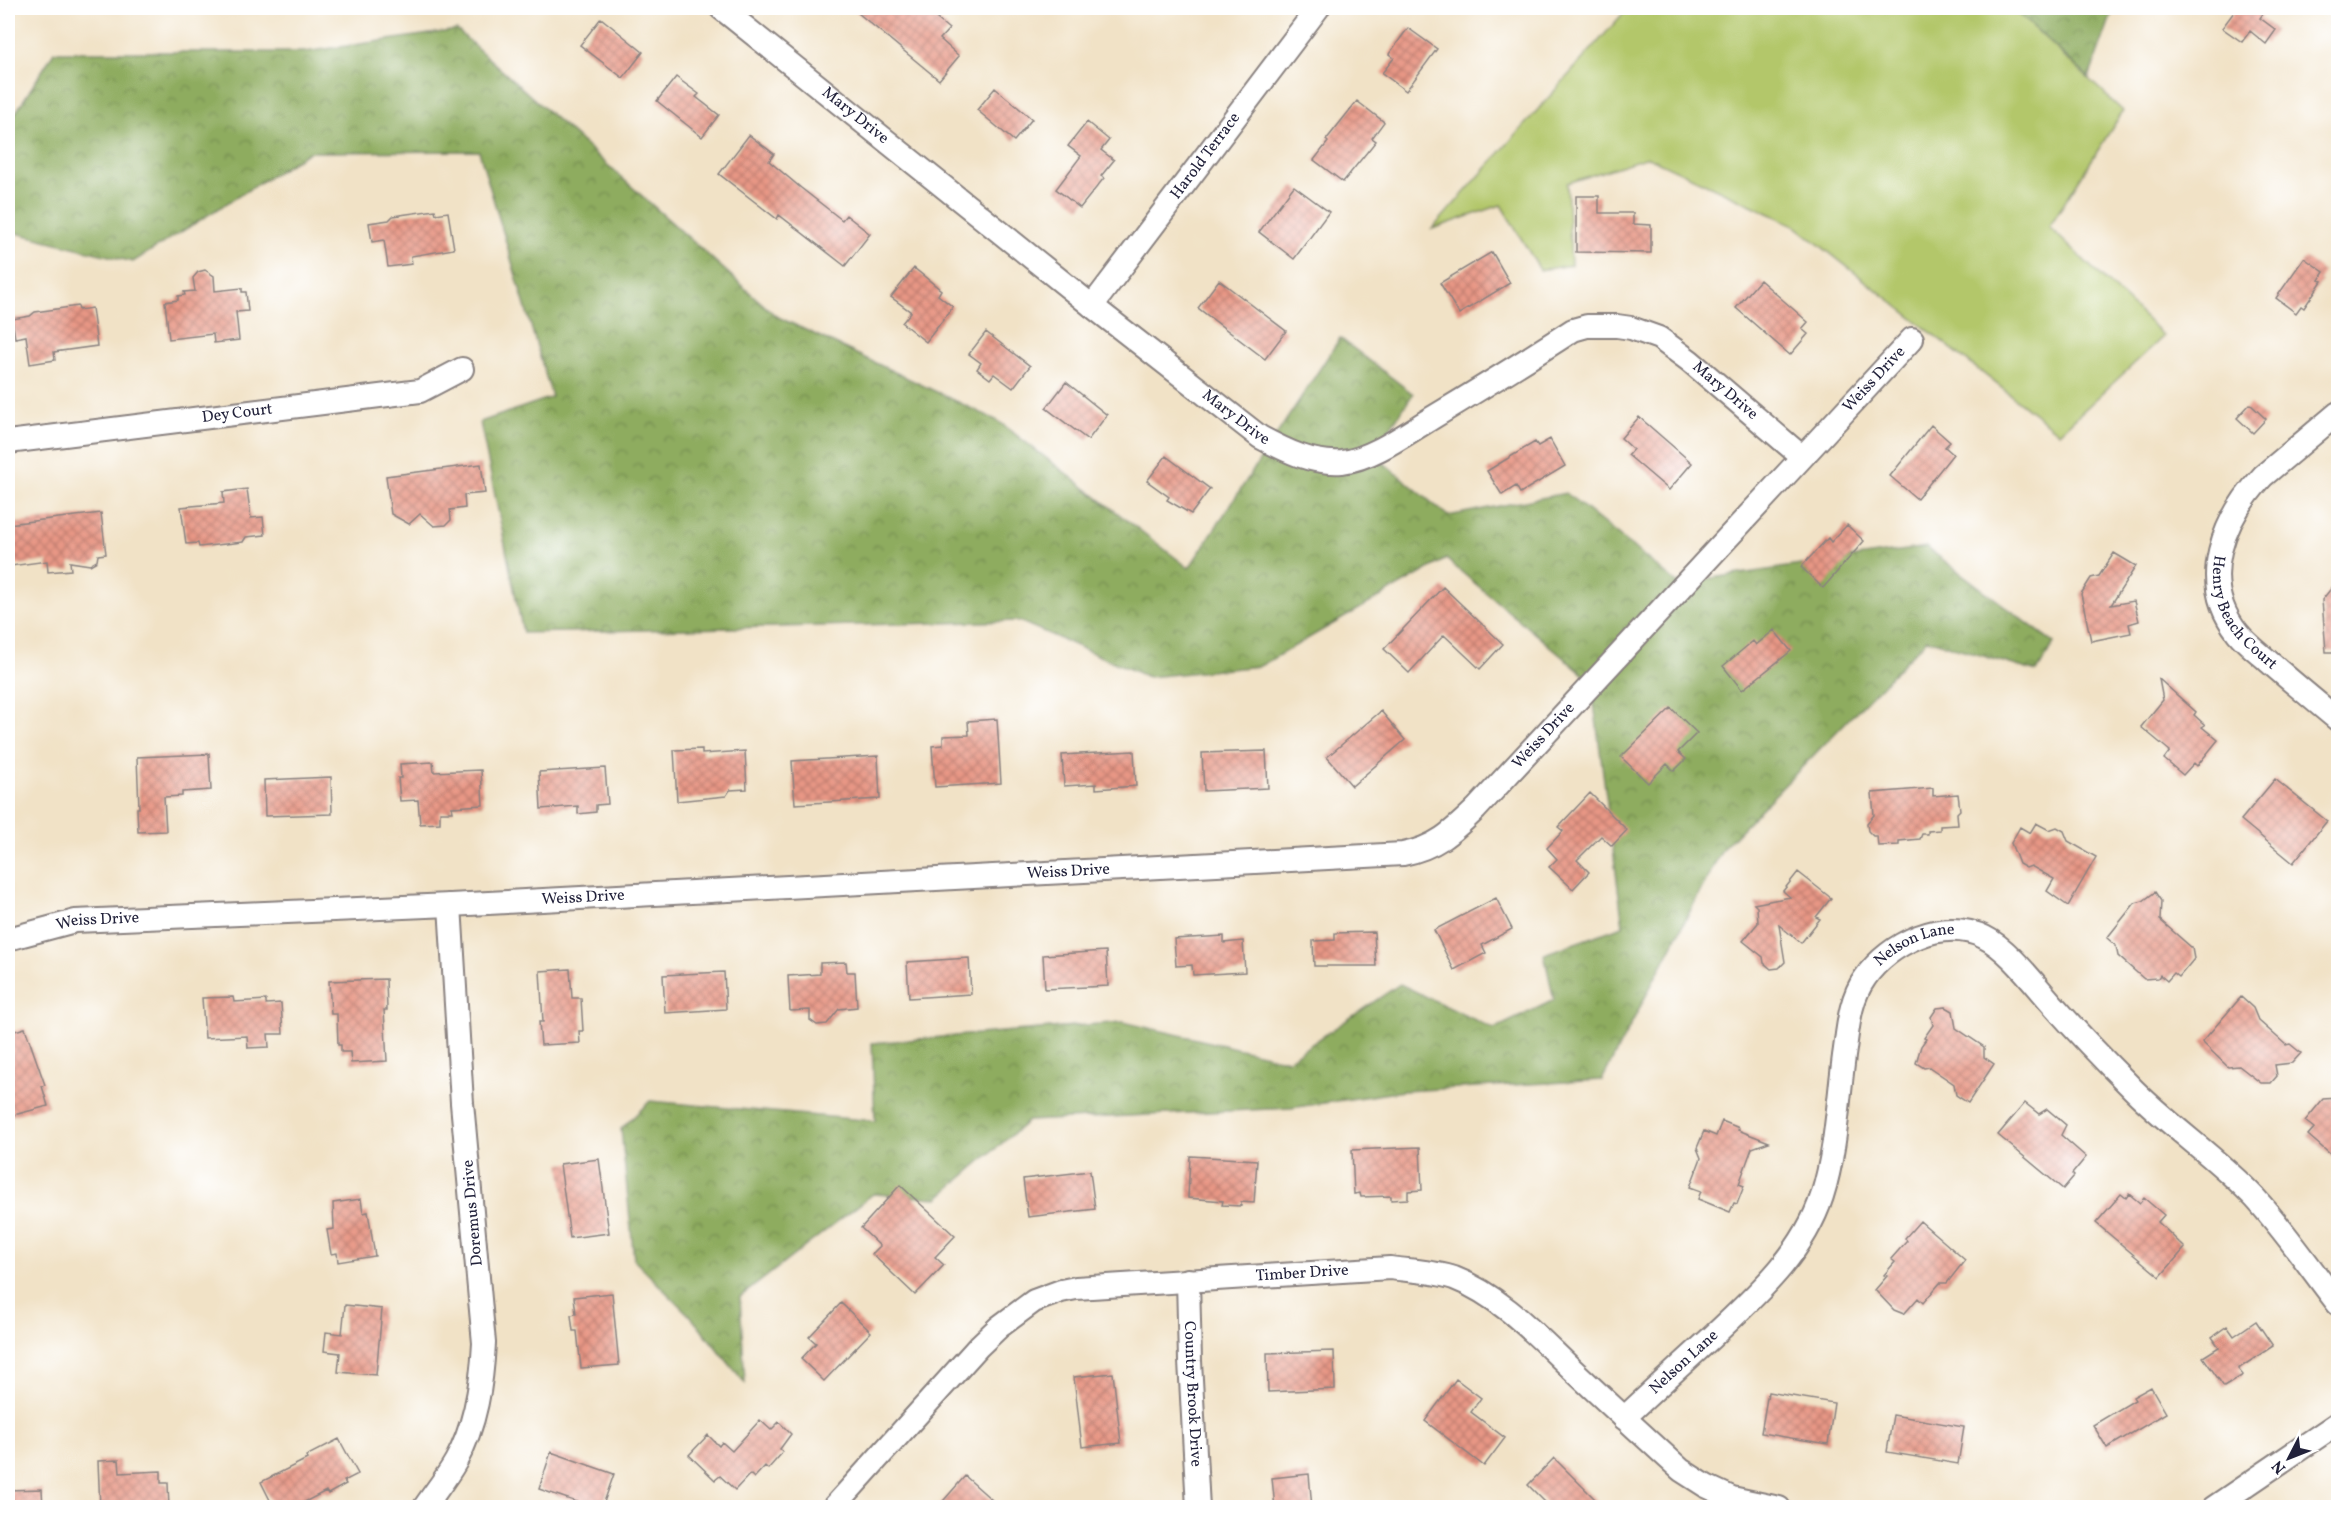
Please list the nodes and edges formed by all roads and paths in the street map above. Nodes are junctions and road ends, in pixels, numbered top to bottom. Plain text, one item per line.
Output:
1 (722, 8) edge
2 (1318, 8) edge
3 (1092, 306) junction
4 (1912, 339) dead end
5 (462, 369) dead end
6 (2338, 413) edge
7 (8, 442) edge
8 (1801, 456) junction
9 (2338, 720) edge
10 (450, 905) junction
11 (8, 939) edge
12 (1188, 1280) junction
13 (2338, 1304) edge
14 (1624, 1418) junction
15 (2338, 1423) edge
16 (424, 1508) edge
17 (833, 1508) edge
18 (1198, 1508) edge
19 (1779, 1508) edge
20 (2213, 1508) edge

1 - 3 street, Mary Drive
2 - 3 street, Harold Terrace
3 - 8 street, Mary Drive
4 - 8 street, Weiss Drive
5 - 7 street, Dey Court
6 - 9 street, Henry Beach Court
8 - 10 street, Weiss Drive
10 - 11 street, Weiss Drive
10 - 16 street, Doremus Drive
12 - 14 street, Timber Drive
12 - 17 street, Timber Drive
12 - 18 street, Country Brook Drive
13 - 14 street, Nelson Lane
14 - 19 street, Timber Drive
15 - 20 street

